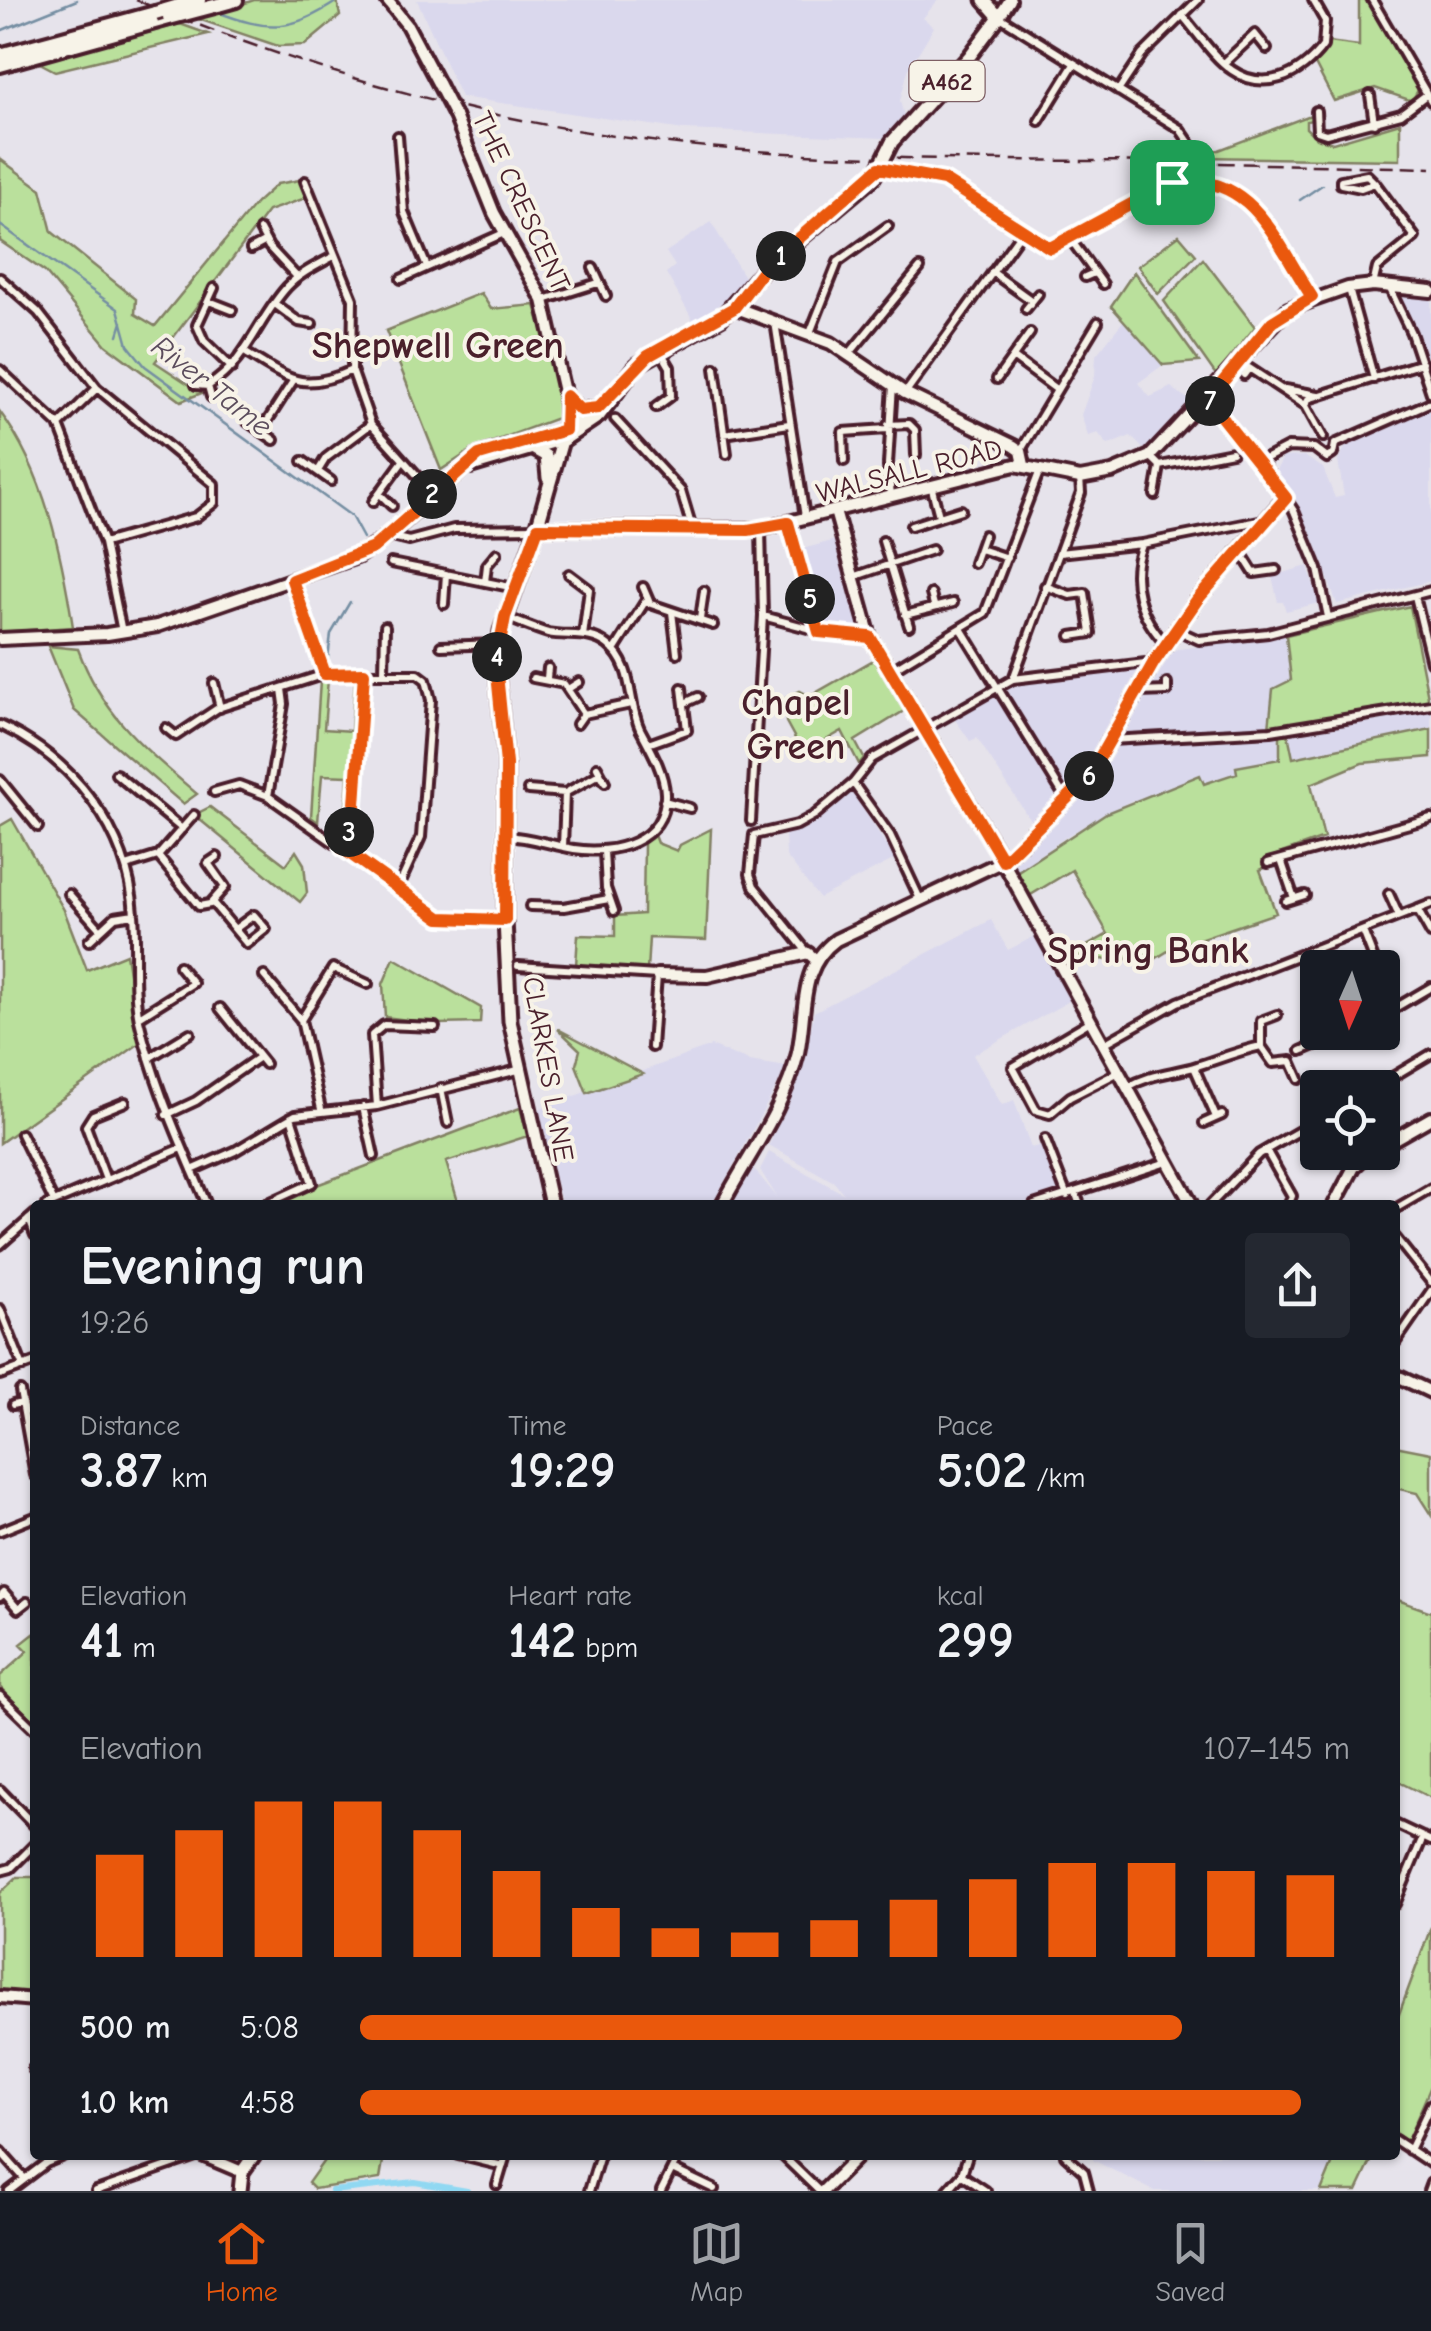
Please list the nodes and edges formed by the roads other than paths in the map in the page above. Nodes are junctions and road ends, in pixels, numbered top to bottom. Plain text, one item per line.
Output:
1 (199, 0) edge
2 (236, 0) edge
3 (387, 0) edge
4 (984, 0) edge
5 (1010, 0) edge
6 (1313, 0) edge
7 (1372, 0) edge
8 (1196, 1) edge
9 (162, 15) junction
10 (1182, 15) junction
11 (999, 17) junction
12 (1267, 49) dead end
13 (0, 54) edge
14 (1224, 63) junction
15 (1074, 64) junction
16 (0, 67) edge
17 (1118, 91) junction
18 (1370, 95) dead end
19 (1428, 98) edge
20 (1316, 110) dead end
21 (1044, 120) dead end
22 (1374, 123) junction
23 (398, 136) dead end
24 (1191, 145) dead end
25 (879, 167) junction
26 (305, 181) dead end
27 (1375, 183) dead end
28 (888, 226) dead end
29 (260, 230) dead end
30 (504, 233) junction
31 (1021, 233) junction
32 (1070, 240) junction
33 (266, 241) junction
34 (251, 249) dead end
35 (334, 256) junction
36 (426, 268) junction
37 (593, 268) dead end
38 (920, 268) dead end
39 (992, 272) junction
40 (1094, 272) junction
41 (297, 277) junction
42 (1085, 277) dead end
43 (0, 278) edge
44 (401, 279) dead end
45 (598, 283) junction
46 (1103, 284) dead end
47 (1372, 285) junction
48 (1389, 287) junction
49 (214, 288) dead end
50 (1348, 288) junction
51 (1431, 291) edge
52 (1038, 294) dead end
53 (606, 296) dead end
54 (1312, 297) junction
55 (209, 300) junction
56 (543, 300) junction
57 (1032, 301) junction
58 (275, 304) junction
59 (734, 308) junction
60 (232, 310) dead end
61 (1026, 310) dead end
62 (775, 322) junction
63 (1098, 322) dead end
64 (312, 324) dead end
65 (1030, 333) dead end
66 (810, 334) junction
67 (659, 349) junction
68 (246, 353) junction
69 (850, 353) junction
70 (1014, 358) junction
71 (1422, 363) junction
72 (232, 368) junction
73 (715, 368) dead end
74 (1248, 368) dead end
75 (0, 370) edge
76 (352, 370) junction
77 (998, 380) dead end
78 (1374, 380) junction
79 (292, 381) junction
80 (196, 384) dead end
81 (208, 386) junction
82 (893, 386) junction
83 (97, 388) junction
84 (1283, 389) junction
85 (1057, 390) junction
86 (905, 393) junction
87 (1431, 393) edge
88 (1319, 395) junction
89 (566, 396) junction
90 (211, 397) dead end
91 (1208, 400) junction
92 (1431, 402) edge
93 (604, 404) junction
94 (1306, 406) junction
95 (656, 408) dead end
96 (615, 419) dead end
97 (248, 422) dead end
98 (370, 424) junction
99 (789, 424) junction
100 (59, 425) junction
101 (888, 427) junction
102 (261, 431) junction
103 (565, 434) junction
104 (724, 434) junction
105 (1323, 436) junction
106 (274, 440) dead end
107 (1336, 444) junction
108 (887, 447) junction
109 (532, 448) junction
110 (877, 448) dead end
111 (1314, 448) junction
112 (1020, 450) junction
113 (1232, 452) dead end
114 (727, 454) dead end
115 (916, 456) dead end
116 (1150, 456) junction
117 (403, 461) junction
118 (844, 461) dead end
119 (1260, 461) junction
120 (303, 462) dead end
121 (1024, 465) junction
122 (1160, 466) junction
123 (1040, 469) junction
124 (318, 471) junction
125 (460, 472) junction
126 (1080, 478) junction
127 (331, 481) dead end
128 (931, 484) junction
129 (547, 492) junction
130 (433, 493) junction
131 (380, 494) junction
132 (891, 495) junction
133 (1155, 495) dead end
134 (1286, 498) junction
135 (373, 502) dead end
136 (392, 506) dead end
137 (835, 510) junction
138 (961, 510) dead end
139 (939, 516) junction
140 (805, 519) junction
141 (1266, 520) junction
142 (788, 523) junction
143 (911, 526) dead end
144 (538, 528) junction
145 (761, 529) junction
146 (692, 530) junction
147 (984, 535) dead end
148 (388, 536) junction
149 (883, 542) dead end
150 (104, 543) junction
151 (1142, 544) junction
152 (980, 548) junction
153 (932, 550) dead end
154 (1240, 550) junction
155 (497, 553) dead end
156 (1059, 553) junction
157 (1007, 558) junction
158 (391, 563) dead end
159 (974, 563) dead end
160 (893, 567) junction
161 (1276, 570) dead end
162 (446, 574) junction
163 (570, 574) dead end
164 (854, 578) junction
165 (292, 580) junction
166 (485, 582) junction
167 (1045, 586) junction
168 (515, 588) junction
169 (643, 588) dead end
170 (704, 591) dead end
171 (1431, 591) edge
172 (932, 594) dead end
173 (1414, 596) junction
174 (649, 602) junction
175 (954, 603) dead end
176 (444, 604) dead end
177 (934, 605) junction
178 (672, 612) junction
179 (905, 615) junction
180 (763, 616) junction
181 (505, 617) junction
182 (1328, 617) junction
183 (700, 620) junction
184 (713, 625) dead end
185 (385, 626) dead end
186 (910, 626) dead end
187 (962, 629) junction
188 (1176, 630) junction
189 (819, 632) junction
190 (122, 633) junction
191 (584, 636) junction
192 (1071, 636) dead end
193 (870, 637) junction
194 (0, 639) edge
195 (498, 644) junction
196 (1166, 644) junction
197 (441, 646) dead end
198 (1429, 646) edge
199 (614, 651) junction
200 (677, 653) dead end
201 (1154, 662) junction
202 (1431, 662) edge
203 (548, 668) dead end
204 (890, 671) junction
205 (384, 672) junction
206 (364, 673) junction
207 (325, 674) junction
208 (533, 678) dead end
209 (547, 678) junction
210 (1013, 679) junction
211 (579, 682) dead end
212 (214, 683) dead end
213 (1167, 683) dead end
214 (995, 686) junction
215 (682, 688) dead end
216 (282, 689) junction
217 (568, 689) junction
218 (1137, 692) junction
219 (698, 697) dead end
220 (686, 702) junction
221 (631, 704) junction
222 (1431, 705) edge
223 (220, 708) junction
224 (584, 714) junction
225 (576, 724) dead end
226 (0, 725) edge
227 (166, 728) dead end
228 (924, 728) junction
229 (1110, 740) junction
230 (648, 744) junction
231 (116, 774) dead end
232 (0, 780) edge
233 (605, 782) dead end
234 (852, 783) junction
235 (528, 790) dead end
236 (214, 792) dead end
237 (565, 794) junction
238 (268, 796) junction
239 (1066, 798) junction
240 (664, 802) junction
241 (690, 808) dead end
242 (194, 815) dead end
243 (748, 818) dead end
244 (1431, 818) edge
245 (38, 827) dead end
246 (182, 829) junction
247 (505, 836) junction
248 (564, 847) junction
249 (342, 848) junction
250 (604, 851) junction
251 (158, 856) junction
252 (217, 856) dead end
253 (1281, 860) junction
254 (1003, 861) junction
255 (1268, 864) dead end
256 (126, 866) junction
257 (398, 888) junction
258 (69, 894) dead end
259 (1389, 894) dead end
260 (1304, 895) dead end
261 (609, 899) junction
262 (920, 899) junction
263 (212, 902) junction
264 (1431, 904) edge
265 (530, 906) dead end
266 (614, 910) dead end
267 (1417, 910) junction
268 (134, 914) junction
269 (1398, 916) junction
270 (505, 920) junction
271 (99, 928) junction
272 (235, 929) junction
273 (1363, 931) junction
274 (1431, 934) edge
275 (89, 941) dead end
276 (1315, 950) edge
277 (1370, 950) edge
278 (812, 956) junction
279 (1300, 956) edge
280 (179, 966) dead end
281 (518, 966) dead end
282 (657, 975) junction
283 (264, 976) dead end
284 (368, 984) dead end
285 (1431, 987) edge
286 (1400, 1004) edge
287 (221, 1014) dead end
288 (1277, 1015) dead end
289 (139, 1017) junction
290 (301, 1020) junction
291 (1089, 1022) junction
292 (435, 1027) dead end
293 (190, 1033) dead end
294 (1102, 1045) junction
295 (1260, 1046) junction
296 (652, 1047) dead end
297 (1431, 1054) edge
298 (259, 1056) junction
299 (149, 1058) junction
300 (266, 1064) dead end
301 (1194, 1067) junction
302 (518, 1070) junction
303 (1400, 1072) edge
304 (1118, 1073) junction
305 (1300, 1080) dead end
306 (441, 1088) junction
307 (1126, 1088) junction
308 (125, 1102) dead end
309 (378, 1106) junction
310 (363, 1108) junction
311 (321, 1109) junction
312 (166, 1115) junction
313 (290, 1117) junction
314 (1431, 1118) edge
315 (444, 1119) dead end
316 (1204, 1123) dead end
317 (1300, 1130) edge
318 (25, 1136) dead end
319 (1400, 1136) edge
320 (1046, 1139) dead end
321 (182, 1148) junction
322 (1266, 1150) junction
323 (370, 1152) dead end
324 (1167, 1162) junction
325 (192, 1170) junction
326 (1352, 1170) edge
327 (105, 1177) junction
328 (1431, 1188) edge
329 (1076, 1194) junction
330 (1066, 1196) junction
331 (49, 1200) edge
332 (56, 1200) edge
333 (203, 1200) edge
334 (275, 1200) edge
335 (549, 1200) edge
336 (725, 1200) edge
337 (1052, 1200) edge
338 (1078, 1200) edge
339 (1189, 1200) edge
340 (1215, 1200) edge
341 (1290, 1200) edge
342 (1337, 1200) edge
343 (1400, 1207) edge
344 (30, 1218) edge
345 (0, 1243) edge
346 (1400, 1243) edge
347 (1431, 1282) edge
348 (1431, 1291) edge
349 (0, 1309) edge
350 (1400, 1335) edge
351 (30, 1364) edge
352 (23, 1367) junction
353 (0, 1375) edge
354 (1400, 1377) edge
355 (20, 1391) dead end
356 (1431, 1392) edge
357 (23, 1402) junction
358 (13, 1405) dead end
359 (30, 1444) edge
360 (30, 1519) edge
361 (0, 1531) edge
362 (2, 1595) edge
363 (27, 1602) dead end
364 (0, 1696) edge
365 (30, 1725) edge
366 (0, 1790) edge
367 (30, 1821) edge
368 (1400, 1826) edge
369 (1427, 1839) edge
370 (30, 1849) edge
371 (0, 1871) edge
372 (1400, 1894) edge
373 (0, 1997) edge
374 (30, 2000) edge
375 (1431, 2104) edge
376 (1400, 2144) edge
377 (0, 2150) edge
378 (1409, 2150) junction
379 (56, 2160) edge
380 (186, 2160) edge
381 (213, 2160) edge
382 (250, 2160) edge
383 (478, 2160) edge
384 (505, 2160) edge
385 (598, 2160) edge
386 (676, 2160) edge
387 (787, 2160) edge
388 (853, 2160) edge
389 (966, 2160) edge
390 (1071, 2160) edge
391 (1431, 2164) edge
392 (503, 2166) junction
393 (672, 2169) junction
394 (242, 2172) junction
395 (962, 2174) junction
396 (24, 2178) junction
397 (1431, 2183) edge
398 (497, 2186) dead end
399 (715, 2188) edge
400 (240, 2190) edge
401 (9, 2191) edge
402 (96, 2191) edge
403 (589, 2191) edge
404 (661, 2191) edge
405 (821, 2191) edge
406 (948, 2191) edge
407 (986, 2191) edge
408 (1089, 2191) edge
409 (1428, 2191) edge

1 - 9 highway, bridge
2 - 9 highway, bridge
3 - 30 street, THE CRESCENT, bridge
4 - 11 main road
5 - 11 street
6 - 14 street
7 - 19 street
8 - 10 street
9 - 13 highway
9 - 16 highway
10 - 14 street
10 - 17 street
11 - 15 street
11 - 25 main road, A462, bridge
12 - 14 street
15 - 17 street
15 - 21 street
17 - 24 street
18 - 22 street
19 - 22 street
20 - 22 street
23 - 36 street
25 - 31 street
25 - 59 main road, A462
26 - 35 street
27 - 47 street
28 - 66 street
29 - 33 street
30 - 36 street
30 - 56 street, THE CRESCENT
31 - 32 street
31 - 39 street
32 - 40 street
32 - 54 street
33 - 34 street
33 - 41 street
35 - 41 street
35 - 76 street
36 - 44 street
37 - 45 street
38 - 69 street
39 - 57 street
39 - 86 street
40 - 42 street
40 - 46 street
41 - 58 street
43 - 83 street
45 - 53 street
45 - 56 street
47 - 48 street
47 - 50 street
48 - 51 street
48 - 71 street
49 - 55 street
50 - 54 street
50 - 78 street
52 - 57 street
54 - 91 street
55 - 60 street
55 - 72 street
56 - 89 street, THE CRESCENT
57 - 61 street
58 - 64 street
58 - 68 street
59 - 62 street
59 - 67 main road, A462
62 - 66 street
62 - 99 street
63 - 85 street
65 - 70 street
66 - 69 street
67 - 93 main road, A462
67 - 95 street
68 - 72 street
68 - 79 street
69 - 82 street
70 - 77 street
70 - 85 street
71 - 78 street
71 - 87 street
72 - 81 street
73 - 104 street
74 - 84 street
75 - 100 street
76 - 79 street
76 - 98 street
78 - 88 street
79 - 102 street
80 - 81 street
81 - 90 street
82 - 86 street
82 - 101 street
83 - 100 street
83 - 150 street
84 - 88 street
84 - 94 street
85 - 112 street
86 - 112 street
88 - 94 street
89 - 93 street
89 - 103 street, THE CRESCENT
91 - 116 street
91 - 119 street
92 - 107 street
93 - 103 main road, A462
94 - 105 street
96 - 146 street
97 - 102 street
98 - 117 street
98 - 124 street
99 - 104 street
99 - 140 street
100 - 150 street
101 - 108 street
101 - 115 street
101 - 118 street
102 - 106 street
103 - 109 street
103 - 125 street
103 - 129 main road, CLARKES LANE
104 - 114 street
105 - 107 street
105 - 111 street
107 - 111 street
108 - 110 street
108 - 132 street
109 - 125 street
109 - 129 main road
111 - 119 street
112 - 121 street
113 - 122 street
116 - 122 street
116 - 126 street
117 - 130 street
117 - 131 street
119 - 134 street
120 - 124 street
121 - 123 street
121 - 128 street, WALSALL ROAD
122 - 133 street
123 - 126 street
123 - 157 street
124 - 127 street
125 - 130 street
126 - 156 street
128 - 132 street, WALSALL ROAD
128 - 139 street
129 - 144 main road, CLARKES LANE
130 - 148 street
131 - 135 street
131 - 136 street
132 - 137 street, WALSALL ROAD
134 - 141 street
134 - 182 street
137 - 140 street, WALSALL ROAD
137 - 164 street
138 - 139 street
139 - 143 street
140 - 142 street, WALSALL ROAD
141 - 151 street
141 - 154 street
142 - 145 street, WALSALL ROAD
142 - 189 street
144 - 146 street, WALSALL ROAD
144 - 148 street, WALSALL ROAD
144 - 168 main road, CLARKES LANE
145 - 146 street, WALSALL ROAD
145 - 180 street
147 - 152 street
148 - 165 street
149 - 160 street
150 - 190 street
151 - 156 street
151 - 196 street
152 - 157 street
152 - 159 street
153 - 160 street
154 - 161 street
154 - 188 street
155 - 166 street
156 - 167 street
157 - 187 street
158 - 162 street
160 - 164 street
160 - 179 street
162 - 166 street
162 - 176 street
163 - 191 street
164 - 193 street
165 - 190 street
165 - 207 street
166 - 168 street
167 - 192 street
167 - 210 street
168 - 181 main road, CLARKES LANE
169 - 174 street
170 - 183 street
171 - 173 street
172 - 177 street
173 - 182 street
173 - 198 street
174 - 178 street
174 - 199 street
175 - 177 street
177 - 179 street
178 - 183 street
178 - 200 street
179 - 186 street
180 - 189 street
180 - 243 street
181 - 191 street
181 - 195 main road, CLARKES LANE
182 - 188 street
183 - 184 street
185 - 205 street
187 - 204 street
187 - 214 street
188 - 196 street
189 - 193 street
190 - 194 street
191 - 199 street
193 - 204 street
195 - 197 street
195 - 247 main road, CLARKES LANE
196 - 201 street
198 - 202 street
199 - 221 street
201 - 210 street
201 - 218 street
203 - 209 street
204 - 228 street
205 - 206 street
205 - 257 street
206 - 207 street
206 - 249 street
207 - 216 street
208 - 209 street
209 - 217 street
210 - 214 street
211 - 217 street
212 - 223 street
213 - 218 street
214 - 228 street
214 - 239 street
215 - 220 street
216 - 223 street
216 - 238 street
217 - 224 street
218 - 229 street
219 - 220 street
220 - 230 street
221 - 224 street
221 - 230 street
222 - 229 street
223 - 227 street
224 - 225 street
226 - 256 street
228 - 234 street
228 - 254 street
229 - 239 street
230 - 240 street
231 - 246 street
232 - 245 street
233 - 237 street
234 - 262 street
234 - 278 street
235 - 237 street
236 - 238 street
237 - 248 street
238 - 249 street
239 - 254 street
240 - 241 street
240 - 250 street
242 - 246 street
244 - 253 street
246 - 251 street
247 - 248 street
247 - 270 main road, CLARKES LANE
248 - 250 street
249 - 257 street
250 - 261 street
251 - 256 street
251 - 263 street
252 - 263 street
253 - 255 street
253 - 260 street
254 - 262 street
254 - 291 street
256 - 268 street
257 - 270 street
258 - 271 street
259 - 269 street
261 - 265 street
261 - 266 street
262 - 278 street
263 - 272 street
264 - 267 street
267 - 269 street
267 - 274 street
268 - 271 street
268 - 289 street
269 - 273 street
270 - 302 main road, CLARKES LANE
271 - 275 street
272 - 272 street
273 - 276 street
273 - 277 street
278 - 282 street
278 - 336 street
279 - 294 street
280 - 289 street
281 - 282 street
282 - 296 street
283 - 290 street
284 - 290 street
285 - 286 street
287 - 298 street
288 - 295 street
289 - 299 street
290 - 311 street
291 - 294 street
291 - 304 street
292 - 309 street
293 - 299 street
294 - 304 street
295 - 301 street
295 - 305 street
297 - 303 street
298 - 300 street
298 - 312 street
299 - 312 street
301 - 307 street
301 - 316 street
302 - 306 street
302 - 335 main road, CLARKES LANE
304 - 307 street
306 - 309 street
306 - 315 street
307 - 324 street
308 - 327 street
309 - 310 street
310 - 311 street
310 - 323 street
311 - 313 street
312 - 321 street
313 - 325 street
313 - 334 street
314 - 319 street
317 - 322 street
318 - 331 street
320 - 330 street
321 - 325 street
321 - 327 street
322 - 340 street
322 - 341 street
324 - 329 street
324 - 339 street
325 - 333 street
326 - 342 street
327 - 332 street
328 - 343 street
329 - 330 street
329 - 338 street
330 - 337 street
344 - 345 street
346 - 347 street
348 - 350 street
349 - 352 street
351 - 352 street
352 - 353 street
354 - 356 street
355 - 357 street
357 - 358 street
357 - 359 street
360 - 361 street
362 - 363 street
364 - 365 street
366 - 367 street
368 - 369 street
369 - 372 street
370 - 371 street
373 - 374 street
375 - 378 street
376 - 378 street
377 - 396 street
378 - 391 street
379 - 396 street
380 - 402 street
381 - 394 street
382 - 394 main road
383 - 392 street
384 - 392 street
385 - 403 street
386 - 393 street
387 - 405 street
388 - 405 street
389 - 395 street
390 - 408 street
392 - 398 street
393 - 399 street
393 - 404 street
394 - 400 main road
395 - 406 street
395 - 407 street
396 - 401 street
397 - 409 street

